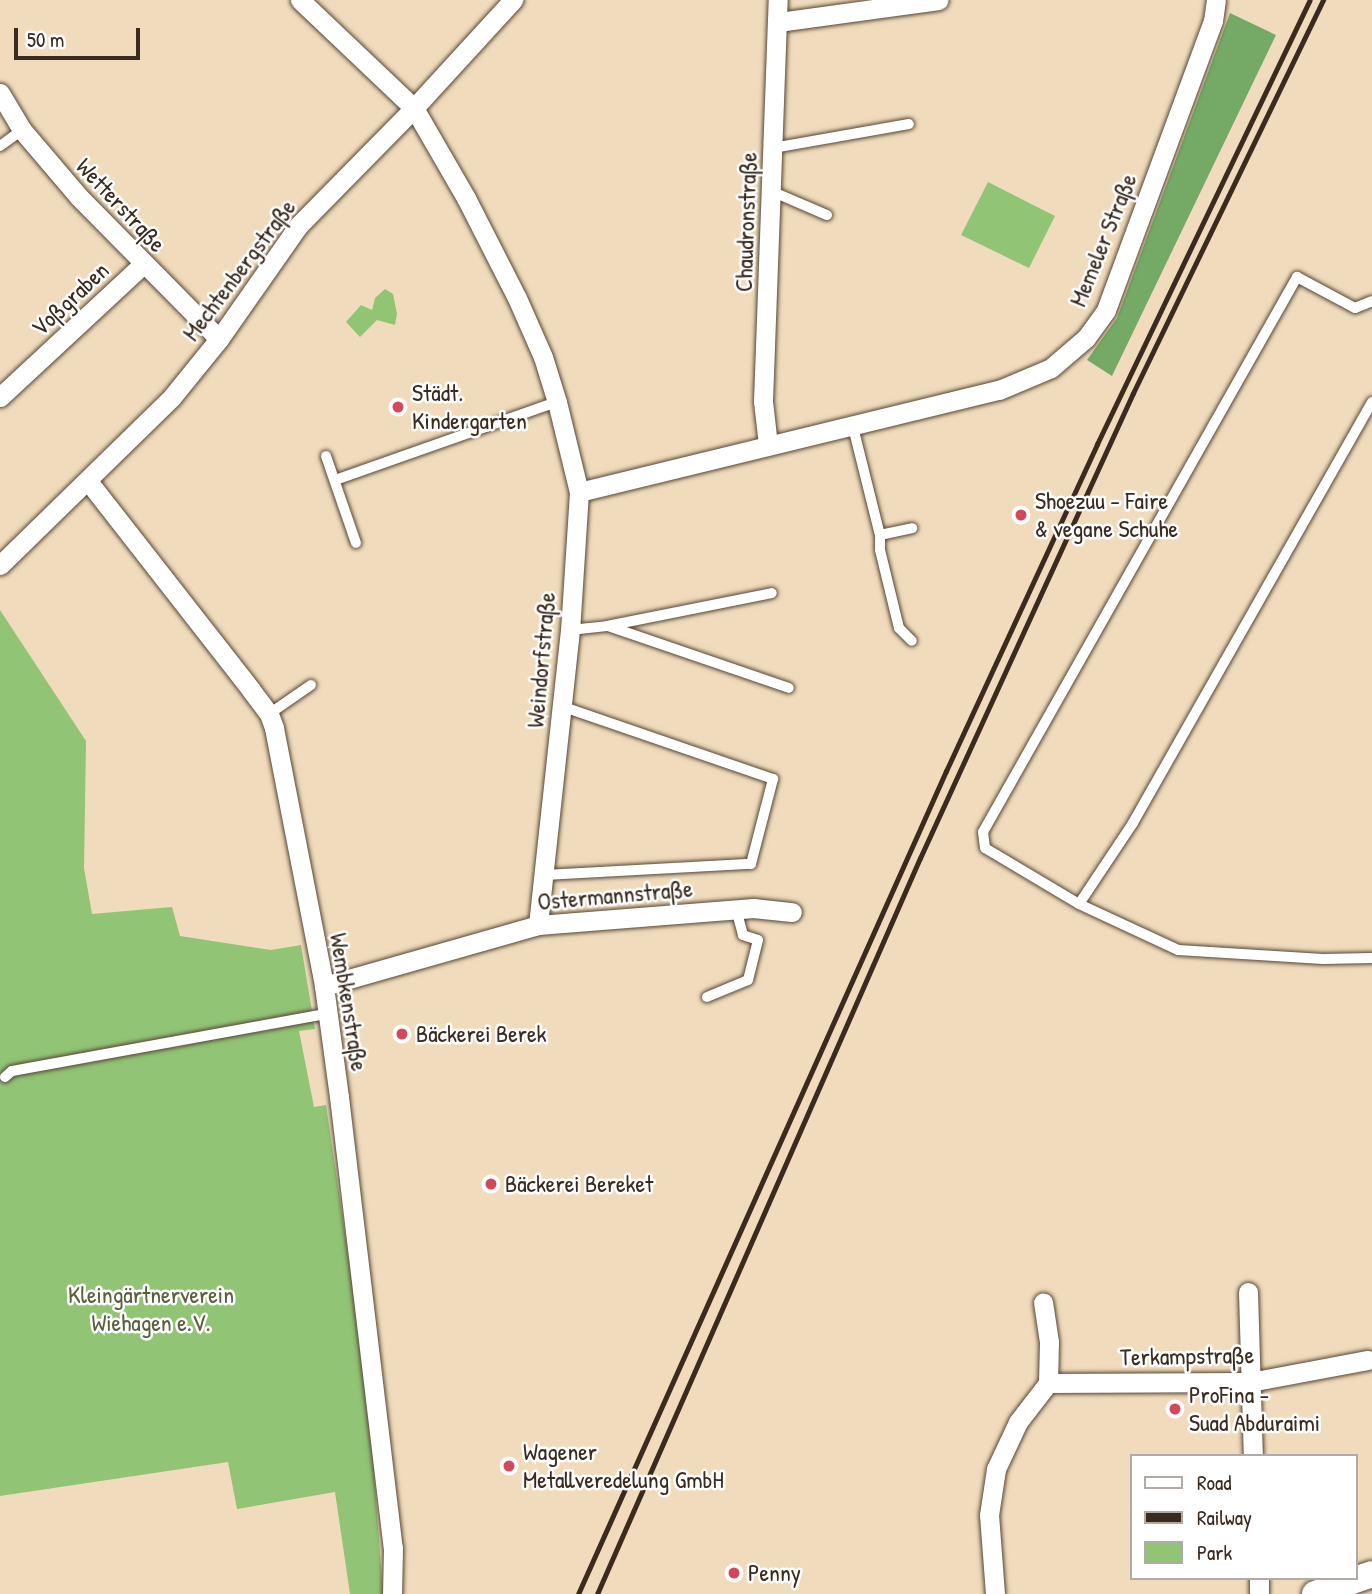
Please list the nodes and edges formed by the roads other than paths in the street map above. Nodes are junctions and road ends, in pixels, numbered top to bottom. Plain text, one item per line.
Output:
1 (300, 0) edge
2 (513, 0) edge
3 (778, 0) edge
4 (939, 0) edge
5 (1216, 0) edge
6 (778, 22) junction
7 (0, 93) edge
8 (414, 108) junction
9 (909, 124) dead end
10 (22, 130) junction
11 (0, 146) edge
12 (773, 148) junction
13 (771, 191) junction
14 (827, 215) dead end
15 (142, 265) junction
16 (1372, 301) edge
17 (219, 339) junction
18 (0, 397) edge
19 (558, 402) junction
20 (1372, 402) edge
21 (853, 427) junction
22 (768, 445) junction
23 (326, 456) dead end
24 (335, 480) junction
25 (88, 481) junction
26 (579, 492) junction
27 (912, 528) dead end
28 (880, 535) junction
29 (356, 543) dead end
30 (0, 565) edge
31 (772, 593) dead end
32 (607, 626) junction
33 (570, 630) junction
34 (912, 641) dead end
35 (311, 685) dead end
36 (789, 688) dead end
37 (561, 706) junction
38 (269, 714) junction
39 (545, 874) junction
40 (1079, 904) junction
41 (736, 909) junction
42 (792, 912) dead end
43 (538, 925) junction
44 (1372, 958) edge
45 (324, 986) junction
46 (707, 997) dead end
47 (327, 1014) junction
48 (5, 1077) dead end
49 (1248, 1292) dead end
50 (1043, 1302) dead end
51 (1367, 1360) dead end
52 (1048, 1382) junction
53 (1250, 1382) junction
54 (1253, 1454) edge
55 (1355, 1580) edge
56 (392, 1594) edge
57 (995, 1594) edge
58 (1315, 1594) edge

1 - 8 street, Weindorfstraße
2 - 8 street, Mechtenbergstraße
3 - 6 street, Chaudronstraße
4 - 6 street
5 - 21 street, Memeler Straße
6 - 12 street, Chaudronstraße
7 - 10 street, Wetterstraße
8 - 17 street, Mechtenbergstraße
8 - 19 street, Weindorfstraße
9 - 12 lane
10 - 11 lane
10 - 15 street, Wetterstraße
12 - 13 street, Chaudronstraße
13 - 14 lane
13 - 22 street, Chaudronstraße
15 - 17 street, Wetterstraße
15 - 18 street, Voßgraben
16 - 40 lane
17 - 25 street, Mechtenbergstraße
19 - 24 lane
19 - 26 street, Weindorfstraße
20 - 40 lane
21 - 22 street, Memeler Straße
21 - 28 lane
22 - 26 street, Memeler Straße
23 - 24 lane
24 - 29 lane
25 - 30 street, Mechtenbergstraße
25 - 38 street, Wembkenstraße
26 - 33 street, Weindorfstraße
27 - 28 lane
28 - 34 lane
31 - 32 lane
32 - 33 lane
32 - 36 lane
33 - 37 street, Weindorfstraße
35 - 38 lane
37 - 39 street, Weindorfstraße
37 - 39 lane
38 - 45 street, Wembkenstraße
39 - 43 street, Weindorfstraße
40 - 44 lane
41 - 42 street, Ostermannstraße
41 - 43 street, Ostermannstraße
41 - 46 lane
43 - 45 street, Ostermannstraße
45 - 47 street, Wembkenstraße
47 - 48 lane
47 - 56 street, Wembkenstraße
49 - 53 street
50 - 52 street
51 - 53 street, Terkampstraße
52 - 53 street, Terkampstraße
52 - 57 street
53 - 54 street
55 - 58 main road

